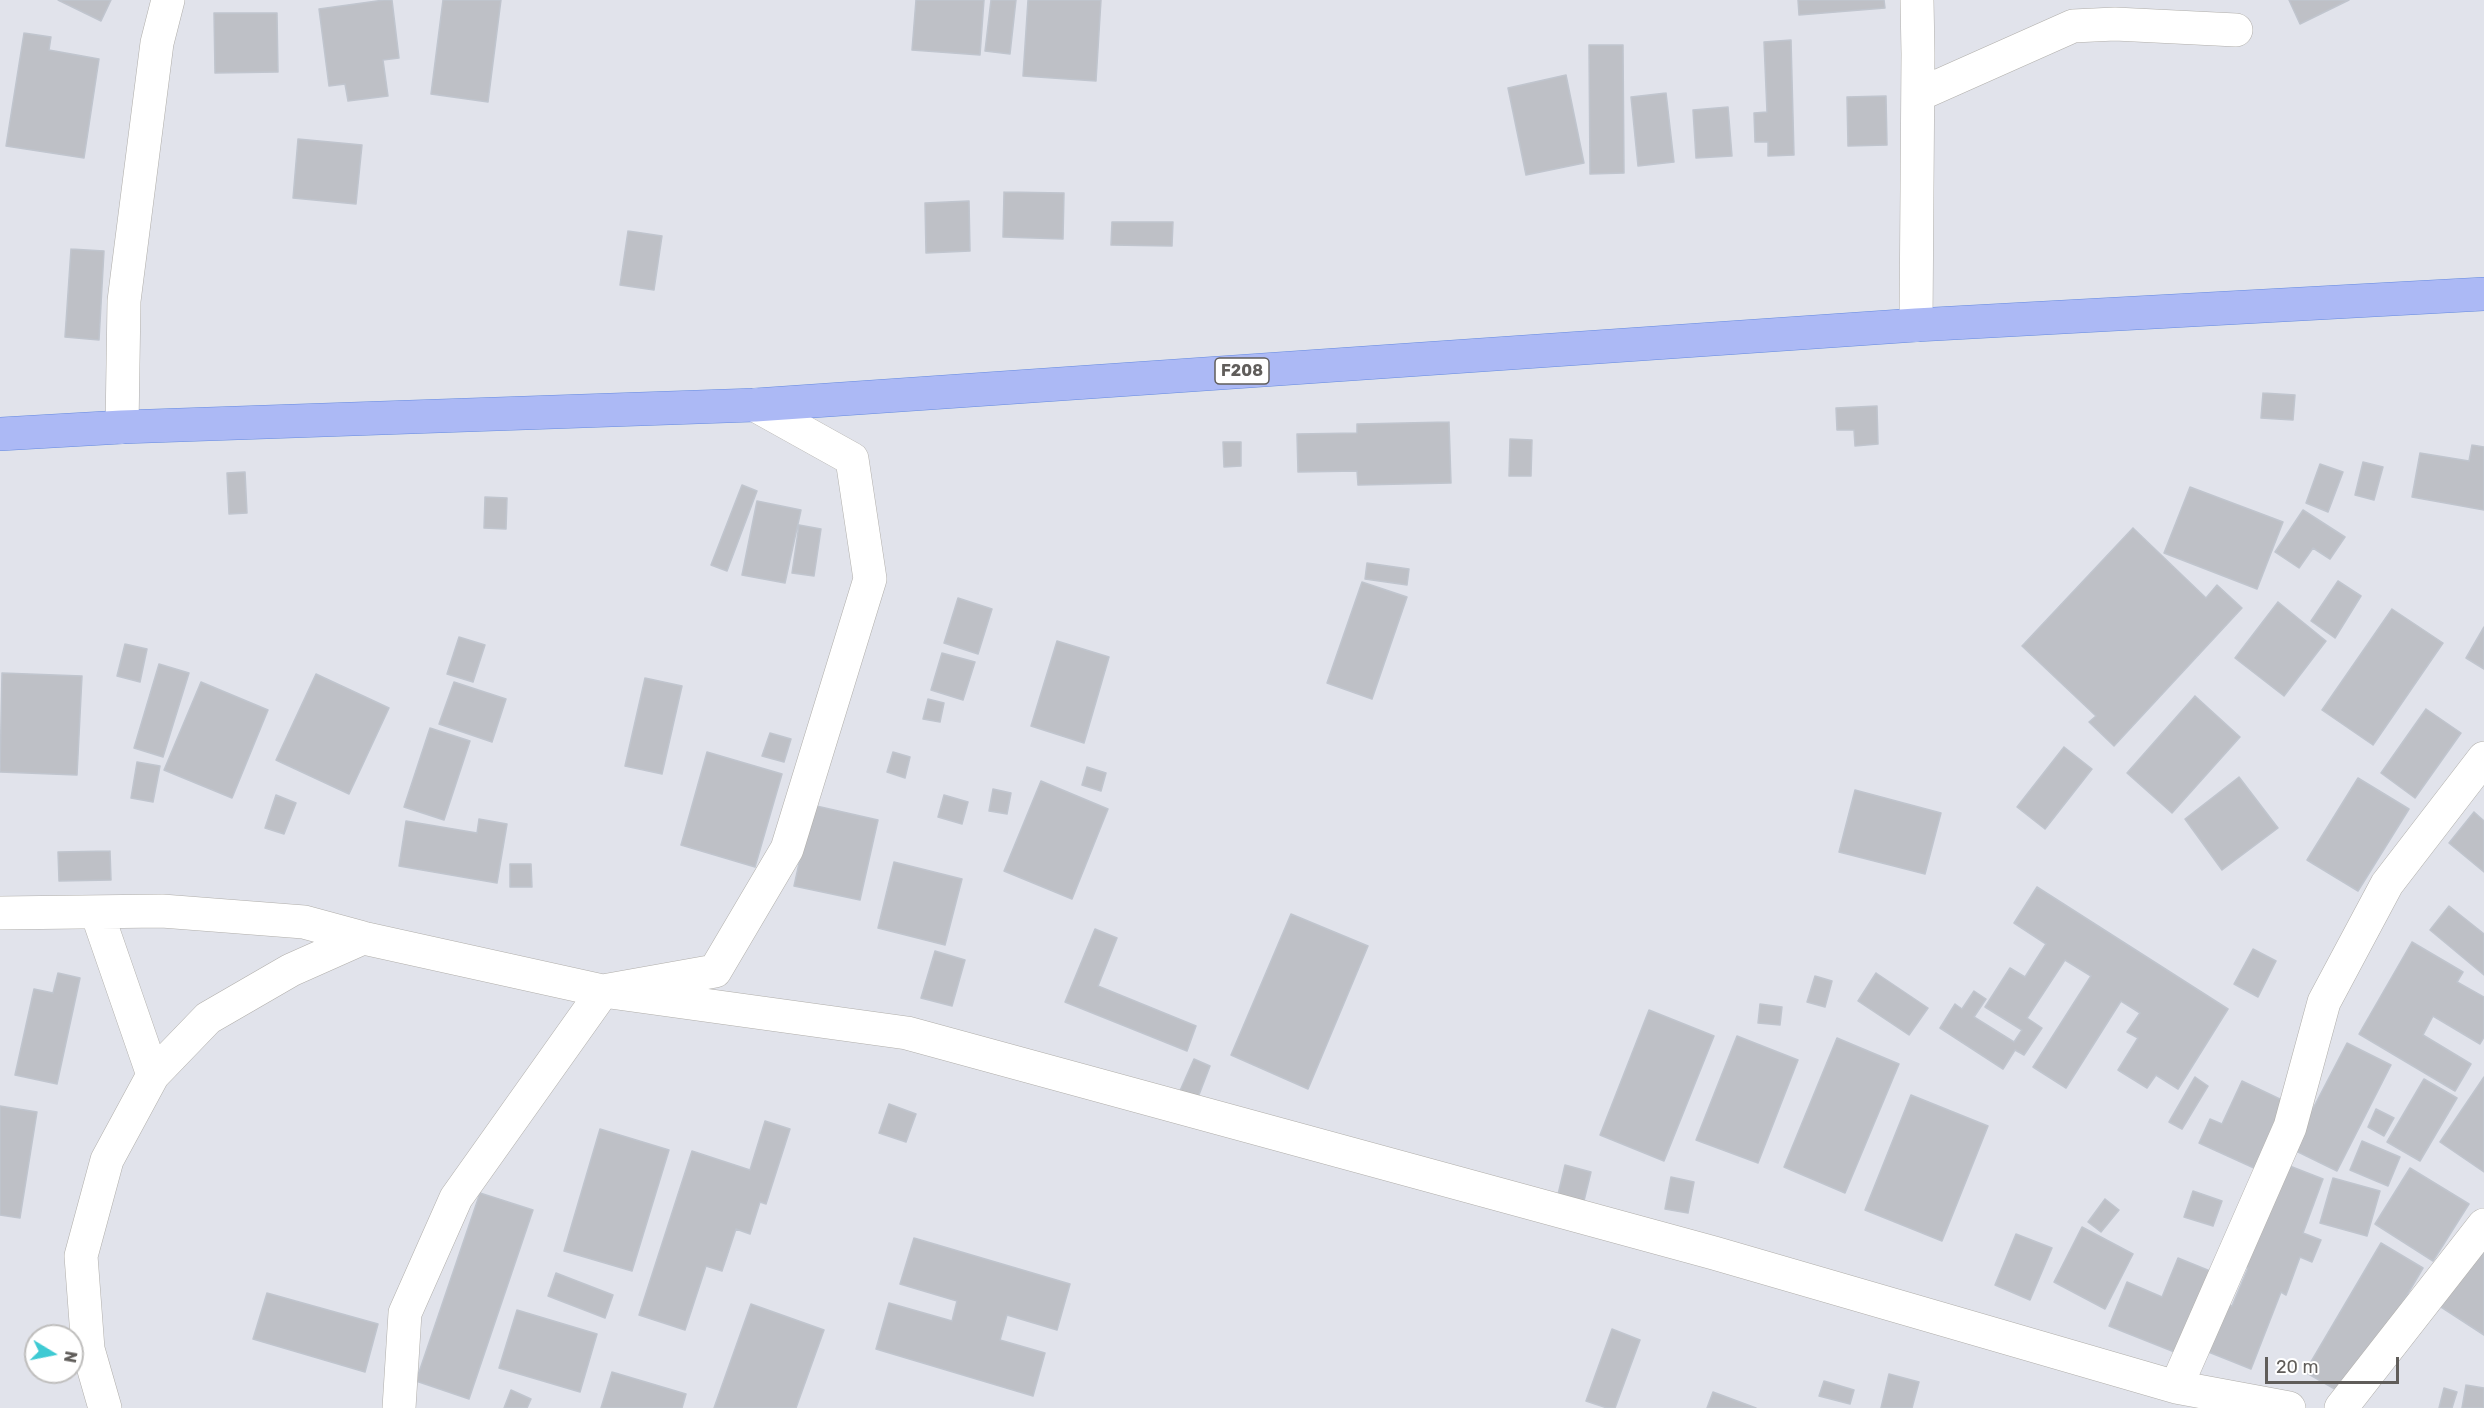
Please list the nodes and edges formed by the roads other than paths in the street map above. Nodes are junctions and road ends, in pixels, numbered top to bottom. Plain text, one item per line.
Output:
1 (168, 0) edge
2 (1917, 0) edge
3 (2235, 30) dead end
4 (1918, 95) junction
5 (2484, 294) edge
6 (1917, 325) junction
7 (755, 405) junction
8 (122, 427) junction
9 (0, 434) edge
10 (2484, 758) edge
11 (0, 913) edge
12 (97, 913) junction
13 (363, 938) junction
14 (603, 990) junction
15 (153, 1075) junction
16 (2484, 1225) edge
17 (2176, 1387) junction
18 (2245, 1404) edge
19 (105, 1408) edge
20 (399, 1408) edge
21 (2289, 1408) edge
22 (2341, 1408) edge

1 - 8 street
2 - 4 street
3 - 4 street
4 - 6 street
5 - 6 main road, F208
6 - 7 main road, F208
7 - 8 main road, F208
7 - 14 street
8 - 9 main road, F208
10 - 17 street
11 - 12 street
12 - 13 street
12 - 15 street
13 - 14 street
13 - 15 street
14 - 17 street
14 - 20 street
15 - 19 street
16 - 22 street
17 - 18 street
18 - 21 street

